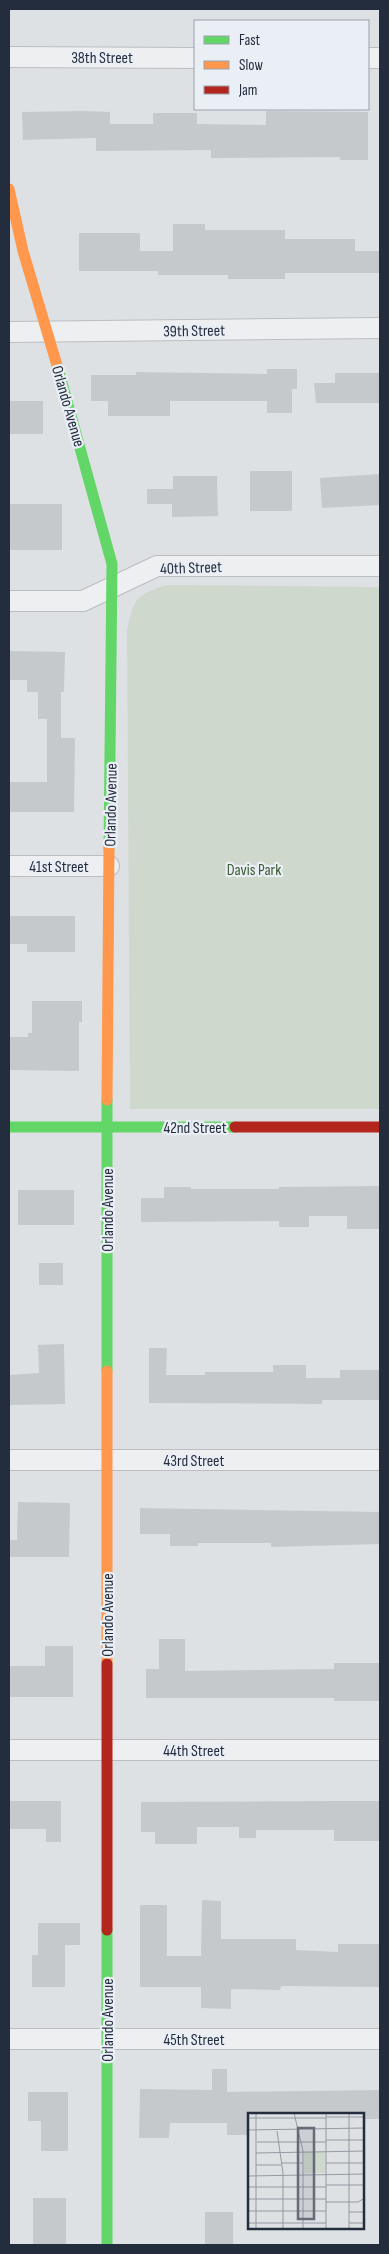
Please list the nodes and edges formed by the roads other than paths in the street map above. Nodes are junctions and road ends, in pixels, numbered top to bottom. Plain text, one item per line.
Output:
1 (9, 57) edge
2 (194, 58) edge
3 (9, 189) edge
4 (380, 328) edge
5 (9, 332) edge
6 (48, 332) junction
7 (380, 566) edge
8 (112, 589) junction
9 (9, 601) edge
10 (9, 866) edge
11 (109, 866) junction
12 (380, 1127) edge
13 (9, 1128) edge
14 (107, 1128) junction
15 (9, 1460) edge
16 (107, 1460) junction
17 (380, 1460) edge
18 (9, 1750) edge
19 (107, 1750) junction
20 (380, 1750) edge
21 (9, 2039) edge
22 (107, 2039) junction
23 (380, 2039) edge
24 (107, 2245) edge

1 - 2 street, 38th Street
3 - 6 street, Orlando Avenue
4 - 6 street, 39th Street
5 - 6 street, 39th Street
6 - 8 street, Orlando Avenue
7 - 8 street, 40th Street
8 - 9 street, 40th Street
8 - 11 street, Orlando Avenue
10 - 11 street, 41st Street
11 - 14 street, Orlando Avenue
12 - 14 street, 42nd Street
13 - 14 street, 42nd Street
14 - 16 street, Orlando Avenue
15 - 16 street, 43rd Street
16 - 17 street, 43rd Street
16 - 19 street, Orlando Avenue
18 - 19 street, 44th Street
19 - 20 street, 44th Street
19 - 22 street, Orlando Avenue
21 - 22 street, 45th Street
22 - 23 street, 45th Street
22 - 24 street, Orlando Avenue

